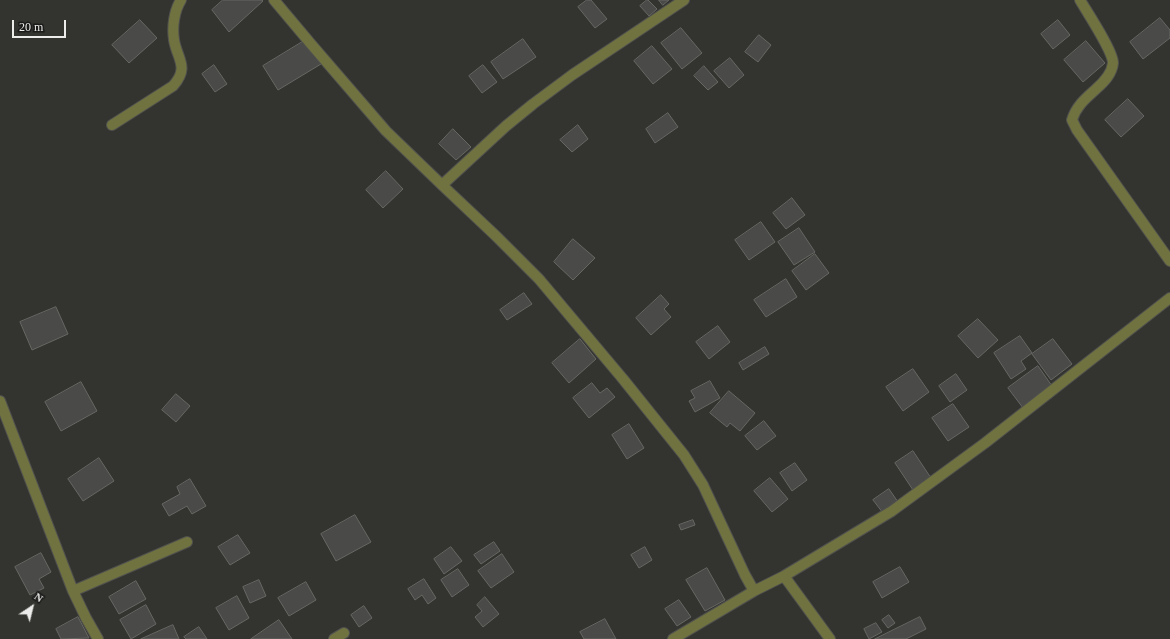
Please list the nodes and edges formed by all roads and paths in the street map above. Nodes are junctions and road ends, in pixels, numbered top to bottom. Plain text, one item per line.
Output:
1 (181, 0) edge
2 (274, 0) edge
3 (684, 0) edge
4 (1080, 0) edge
5 (112, 125) dead end
6 (442, 185) junction
7 (1170, 260) edge
8 (1170, 298) edge
9 (0, 402) edge
10 (188, 542) dead end
11 (784, 576) junction
12 (73, 591) junction
13 (754, 591) junction
14 (344, 633) dead end
15 (98, 639) edge
16 (334, 639) edge
17 (673, 639) edge
18 (830, 639) edge

1 - 5 street
2 - 6 street
3 - 6 street
4 - 7 street
6 - 13 street
8 - 11 street
9 - 12 street
10 - 12 street
11 - 13 street
11 - 18 street
12 - 15 street
13 - 17 street
14 - 16 street

